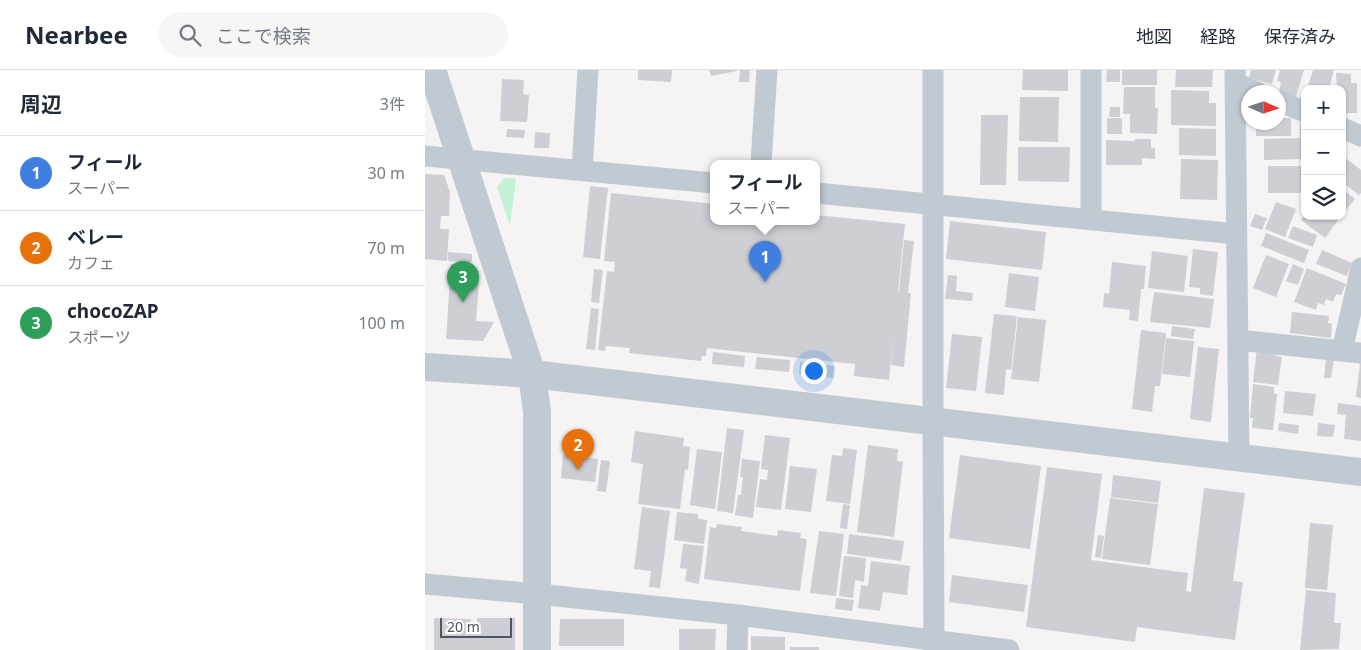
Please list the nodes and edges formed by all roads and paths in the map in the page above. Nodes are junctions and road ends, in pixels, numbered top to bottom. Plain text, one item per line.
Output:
1 (432, 70) edge
2 (588, 70) edge
3 (767, 70) edge
4 (933, 70) edge
5 (1091, 70) edge
6 (1235, 77) edge
7 (1247, 85) edge
8 (1286, 104) edge
9 (1301, 110) edge
10 (1346, 130) edge
11 (1361, 136) edge
12 (425, 156) edge
13 (461, 159) junction
14 (761, 160) edge
15 (582, 170) junction
16 (710, 183) edge
17 (820, 193) edge
18 (933, 204) junction
19 (1091, 220) junction
20 (1237, 234) junction
21 (1361, 268) edge
22 (1238, 340) junction
23 (1352, 352) edge
24 (425, 367) edge
25 (532, 374) junction
26 (933, 422) junction
27 (1239, 458) junction
28 (1361, 472) edge
29 (425, 584) edge
30 (537, 594) junction
31 (738, 616) junction
32 (934, 646) edge
33 (537, 650) edge
34 (737, 650) edge
35 (1009, 650) edge

1 - 13 street
2 - 15 street
3 - 14 street
4 - 18 street
5 - 19 street
6 - 7 street
6 - 20 street
8 - 9 street
10 - 11 street
12 - 13 street
13 - 15 street
13 - 25 street
15 - 16 street
17 - 18 street
18 - 19 street
18 - 26 street
19 - 20 street
20 - 22 street
21 - 23 street
22 - 23 street
22 - 27 street
24 - 25 street
25 - 26 street
25 - 30 street
26 - 27 street
26 - 32 street
27 - 28 street
29 - 30 street
30 - 31 street
30 - 33 street
31 - 32 street
31 - 34 street
32 - 35 street

